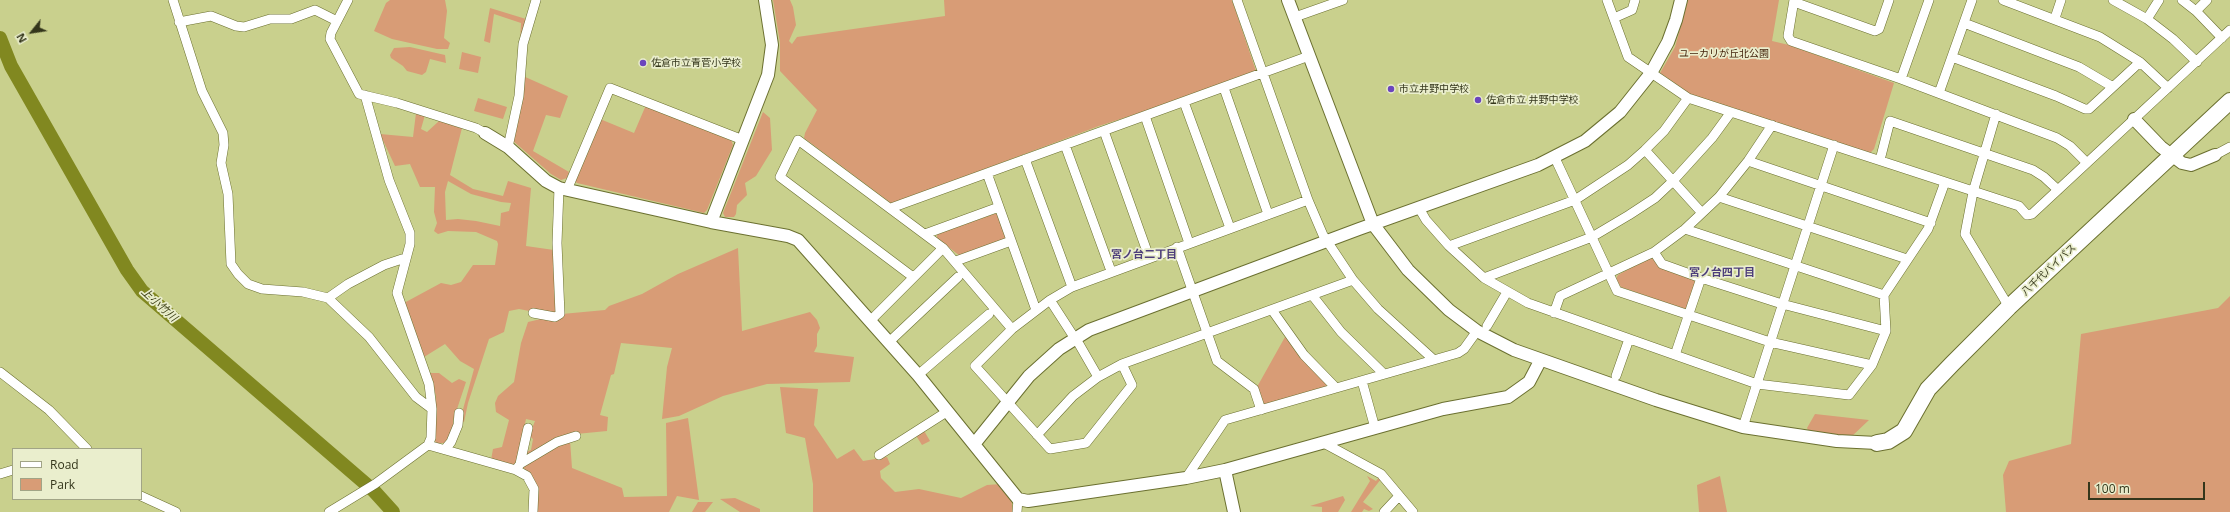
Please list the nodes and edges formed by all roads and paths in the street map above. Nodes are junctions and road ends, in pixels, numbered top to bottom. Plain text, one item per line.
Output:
1 (172, 0) edge
2 (348, 0) edge
3 (536, 0) edge
4 (765, 0) edge
5 (1237, 0) edge
6 (1288, 0) edge
7 (1607, 0) edge
8 (1635, 0) edge
9 (1680, 0) edge
10 (1889, 0) edge
11 (1929, 0) edge
12 (1972, 0) edge
13 (2003, 0) edge
14 (2061, 0) edge
15 (2113, 0) edge
16 (2159, 0) edge
17 (2182, 0) edge
18 (2207, 0) edge
19 (1339, 1) edge
20 (1794, 1) edge
21 (2196, 11) junction
22 (1295, 17) junction
23 (1614, 18) junction
24 (2054, 18) junction
25 (2147, 19) junction
26 (337, 21) junction
27 (179, 22) junction
28 (1964, 23) junction
29 (2230, 30) edge
30 (2222, 38) junction
31 (1309, 56) junction
32 (1952, 57) junction
33 (2140, 62) junction
34 (2197, 62) junction
35 (1263, 73) junction
36 (1651, 73) junction
37 (1901, 79) junction
38 (2113, 86) junction
39 (1224, 88) junction
40 (2168, 88) junction
41 (1939, 94) junction
42 (365, 95) junction
43 (1688, 98) junction
44 (2230, 101) edge
45 (1184, 102) junction
46 (1731, 112) junction
47 (1996, 114) junction
48 (1145, 116) junction
49 (2134, 119) junction
50 (1772, 125) junction
51 (1104, 131) junction
52 (485, 133) joint
53 (743, 140) junction
54 (1065, 145) junction
55 (1834, 145) junction
56 (508, 147) junction
57 (2230, 147) edge
58 (1645, 150) junction
59 (1984, 154) junction
60 (2171, 155) junction
61 (2215, 155) joint
62 (1555, 158) junction
63 (1025, 159) junction
64 (1880, 160) junction
65 (1748, 161) junction
66 (2087, 163) junction
67 (987, 173) junction
68 (1673, 181) junction
69 (1945, 182) junction
70 (1821, 186) junction
71 (563, 189) junction
72 (2058, 190) junction
73 (1973, 192) junction
74 (1718, 197) junction
75 (1308, 200) junction
76 (1575, 200) junction
77 (999, 207) junction
78 (891, 208) junction
79 (1419, 208) junction
80 (1702, 213) junction
81 (1268, 214) junction
82 (711, 222) junction
83 (1931, 223) junction
84 (1373, 224) junction
85 (1808, 226) junction
86 (1230, 228) junction
87 (1685, 229) junction
88 (925, 234) junction
89 (1592, 237) junction
90 (1011, 241) junction
91 (1327, 241) junction
92 (1189, 243) junction
93 (1449, 246) junction
94 (1177, 247) junction
95 (943, 248) junction
96 (1654, 252) junction
97 (1149, 257) junction
98 (405, 258) junction
99 (1907, 258) junction
100 (956, 261) junction
101 (1795, 265) junction
102 (1111, 271) junction
103 (1610, 274) junction
104 (914, 277) junction
105 (958, 277) dead end
106 (1484, 278) junction
107 (1701, 278) junction
108 (1352, 280) junction
109 (1072, 287) junction
110 (1193, 291) junction
111 (1507, 292) junction
112 (1312, 295) junction
113 (1884, 295) junction
114 (328, 298) junction
115 (1050, 300) junction
116 (1782, 304) junction
117 (2009, 307) junction
118 (1036, 310) junction
119 (1272, 310) junction
120 (533, 313) dead end
121 (1554, 313) junction
122 (989, 314) dead end
123 (1689, 314) junction
124 (870, 320) junction
125 (1482, 328) junction
126 (1012, 329) junction
127 (1886, 332) junction
128 (1207, 333) junction
129 (1072, 334) dead end
130 (1629, 339) junction
131 (890, 342) junction
132 (1770, 342) junction
133 (1079, 344) dead end
134 (1675, 355) junction
135 (1434, 360) junction
136 (1540, 361) junction
137 (1122, 364) junction
138 (1872, 365) junction
139 (0, 372) edge
140 (1384, 374) junction
141 (918, 375) junction
142 (1616, 376) dead end
143 (1098, 377) junction
144 (1362, 381) junction
145 (1757, 384) junction
146 (1336, 388) junction
147 (1007, 402) junction
148 (432, 409) junction
149 (1261, 410) junction
150 (948, 411) junction
151 (459, 413) dead end
152 (1743, 427) junction
153 (528, 428) dead end
154 (1375, 428) junction
155 (576, 436) dead end
156 (1037, 436) junction
157 (1322, 442) junction
158 (975, 443) junction
159 (1877, 443) joint
160 (428, 445) junction
161 (86, 448) edge
162 (446, 448) junction
163 (879, 455) dead end
164 (518, 467) junction
165 (12, 470) edge
166 (1225, 470) junction
167 (0, 474) edge
168 (1186, 478) junction
169 (142, 496) edge
170 (1399, 496) junction
171 (1018, 499) junction
172 (176, 512) edge
173 (329, 512) edge
174 (533, 512) edge
175 (1017, 512) edge
176 (1234, 512) edge
177 (1384, 512) edge
178 (1413, 512) edge

1 - 27 street
2 - 26 street
3 - 56 street
4 - 53 street
5 - 35 street
6 - 22 street
7 - 23 street
8 - 23 street
9 - 36 street
10 - 20 street
11 - 37 street
12 - 28 street
13 - 24 street
14 - 24 street
15 - 25 street
16 - 25 street
17 - 21 street
18 - 21 street
19 - 22 street
20 - 37 street
21 - 30 street
22 - 31 street
23 - 36 street
24 - 33 street
25 - 34 street
26 - 27 street
26 - 42 street
27 - 114 street
28 - 32 street
28 - 38 street
29 - 30 street
30 - 34 street
31 - 35 street
31 - 84 street
32 - 38 street
32 - 41 street
33 - 38 street
33 - 40 street
34 - 40 street
35 - 39 street
35 - 75 street
36 - 43 street
36 - 62 street
37 - 41 street
39 - 45 street
39 - 81 street
40 - 49 street
41 - 47 street
42 - 52 street
42 - 98 street
43 - 46 street
43 - 58 street
44 - 60 highway, 八千代バイパス
45 - 48 street
45 - 86 street
46 - 50 street
46 - 68 street
47 - 59 street
47 - 66 street
48 - 51 street
48 - 92 street
49 - 60 street
49 - 66 street
50 - 55 street
50 - 65 street
51 - 54 street
51 - 97 street
52 - 56 street
53 - 71 street
53 - 82 street
54 - 63 street
54 - 102 street
55 - 64 street
55 - 70 street
56 - 71 street
57 - 61 street
58 - 68 street
58 - 76 street
59 - 64 street
59 - 72 street
59 - 73 street
60 - 61 street
60 - 117 highway, 八千代バイパス
62 - 76 street
62 - 79 street
63 - 67 street
63 - 109 street
64 - 69 street
65 - 70 street
65 - 74 street
66 - 72 street
67 - 77 street
67 - 78 street
68 - 80 street
68 - 89 street
69 - 73 street
69 - 83 street
70 - 83 street
70 - 85 street
71 - 82 street
71 - 120 street
72 - 73 street
73 - 117 street
74 - 80 street
74 - 85 street
75 - 81 street
75 - 91 street
76 - 89 street
76 - 93 street
77 - 88 street
77 - 90 street
78 - 88 street
78 - 104 street
79 - 84 street
79 - 93 street
80 - 87 street
81 - 86 street
82 - 124 street
83 - 99 street
84 - 91 street
84 - 125 street
85 - 99 street
85 - 101 street
86 - 92 street
87 - 96 street
87 - 101 street
88 - 95 street
89 - 103 street
89 - 106 street
90 - 100 street
90 - 118 street
91 - 108 street
91 - 110 street
92 - 94 street
93 - 106 street
94 - 97 street
94 - 110 street
95 - 100 street
95 - 104 street
96 - 103 street
96 - 107 street
97 - 102 street
98 - 114 street
98 - 148 street
99 - 113 street
100 - 126 street
101 - 113 street
101 - 116 street
102 - 109 street
103 - 121 street
103 - 123 street
104 - 124 street
105 - 131 street
106 - 111 street
107 - 116 street
107 - 123 street
108 - 112 street
108 - 135 street
109 - 115 street
110 - 128 street
110 - 147 street
111 - 121 street
111 - 125 street
112 - 119 street
112 - 140 street
113 - 127 street
114 - 148 street
115 - 118 street
115 - 129 street
116 - 127 street
116 - 132 street
117 - 159 highway, 八千代バイパス
118 - 126 street
119 - 128 street
119 - 146 street
121 - 130 street
122 - 141 street
123 - 132 street
123 - 134 street
124 - 131 street
125 - 135 street
125 - 136 street
126 - 147 street
127 - 138 street
128 - 137 street
128 - 149 street
130 - 134 street
130 - 142 street
131 - 141 street
132 - 138 street
132 - 145 street
133 - 143 street
134 - 145 street
135 - 140 street
136 - 152 street
136 - 154 street
137 - 143 street
137 - 156 street
138 - 145 street
139 - 161 street
140 - 144 street
141 - 150 street
143 - 156 street
144 - 146 street
144 - 154 street
145 - 152 street
146 - 149 street
147 - 156 street
147 - 158 street
148 - 160 street
149 - 168 street
150 - 158 street
150 - 163 street
151 - 162 street
152 - 159 street
153 - 164 street
154 - 157 street
155 - 164 street
157 - 166 street
157 - 170 street
158 - 171 street
160 - 162 street
160 - 173 street
162 - 164 street
164 - 174 street
165 - 167 street
166 - 168 street
166 - 176 street
168 - 171 street
169 - 172 street
170 - 177 street
170 - 178 street
171 - 175 street

